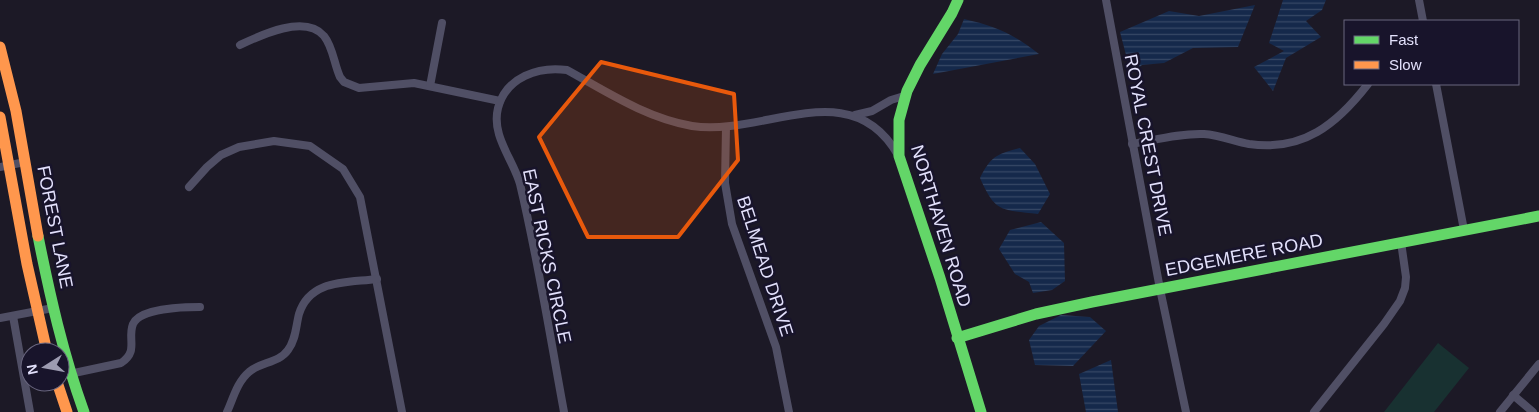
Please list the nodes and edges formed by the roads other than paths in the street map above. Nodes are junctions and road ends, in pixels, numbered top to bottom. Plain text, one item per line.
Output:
1 (958, 0) edge
2 (1106, 0) edge
3 (1419, 0) edge
4 (1423, 20) edge
5 (442, 22) dead end
6 (240, 45) dead end
7 (0, 50) edge
8 (1367, 85) edge
9 (1436, 85) edge
10 (430, 86) junction
11 (904, 96) junction
12 (500, 101) junction
13 (854, 115) junction
14 (0, 117) edge
15 (726, 128) junction
16 (1132, 144) junction
17 (899, 156) junction
18 (25, 162) junction
19 (5, 166) edge
20 (189, 187) dead end
21 (1539, 216) edge
22 (1464, 230) junction
23 (1401, 242) junction
24 (377, 279) junction
25 (1160, 289) junction
26 (200, 307) dead end
27 (53, 308) junction
28 (37, 311) junction
29 (13, 316) junction
30 (0, 318) edge
31 (957, 338) junction
32 (45, 342) edge
33 (59, 342) edge
34 (1539, 364) edge
35 (70, 374) edge
36 (70, 385) edge
37 (60, 392) edge
38 (1513, 395) junction
39 (30, 412) edge
40 (67, 412) edge
41 (84, 412) edge
42 (227, 412) edge
43 (402, 412) edge
44 (564, 412) edge
45 (789, 412) edge
46 (981, 412) edge
47 (1186, 412) edge
48 (1314, 412) edge
49 (1500, 412) edge
50 (1533, 412) edge

1 - 11 street, NORTHAVEN ROAD
2 - 16 street, ROYAL CREST DRIVE
3 - 4 street
5 - 10 street
6 - 10 street
7 - 18 street, FOREST LANE
8 - 16 street
9 - 22 street
10 - 12 street
11 - 13 street
11 - 17 street, NORTHAVEN ROAD
12 - 15 street
12 - 44 street, EAST RICKS CIRCLE
13 - 15 street
13 - 17 street
14 - 19 street, FOREST LANE
15 - 45 street, BELMEAD DRIVE
16 - 25 street, ROYAL CREST DRIVE
17 - 31 street, NORTHAVEN ROAD
18 - 19 street
18 - 27 street, FOREST LANE
19 - 28 street, FOREST LANE
20 - 24 street
21 - 22 street, EDGEMERE ROAD
22 - 23 street, EDGEMERE ROAD
23 - 25 street, EDGEMERE ROAD
23 - 48 street
24 - 42 street
24 - 43 street
25 - 31 street, EDGEMERE ROAD
25 - 47 street, ROYAL CREST DRIVE
26 - 35 street
27 - 28 street
27 - 33 street, FOREST LANE
28 - 29 street
28 - 32 street, FOREST LANE
29 - 30 street
29 - 39 street
31 - 46 street, NORTHAVEN ROAD
34 - 38 street
36 - 41 street, FOREST LANE
37 - 40 street
38 - 49 street
38 - 50 street

